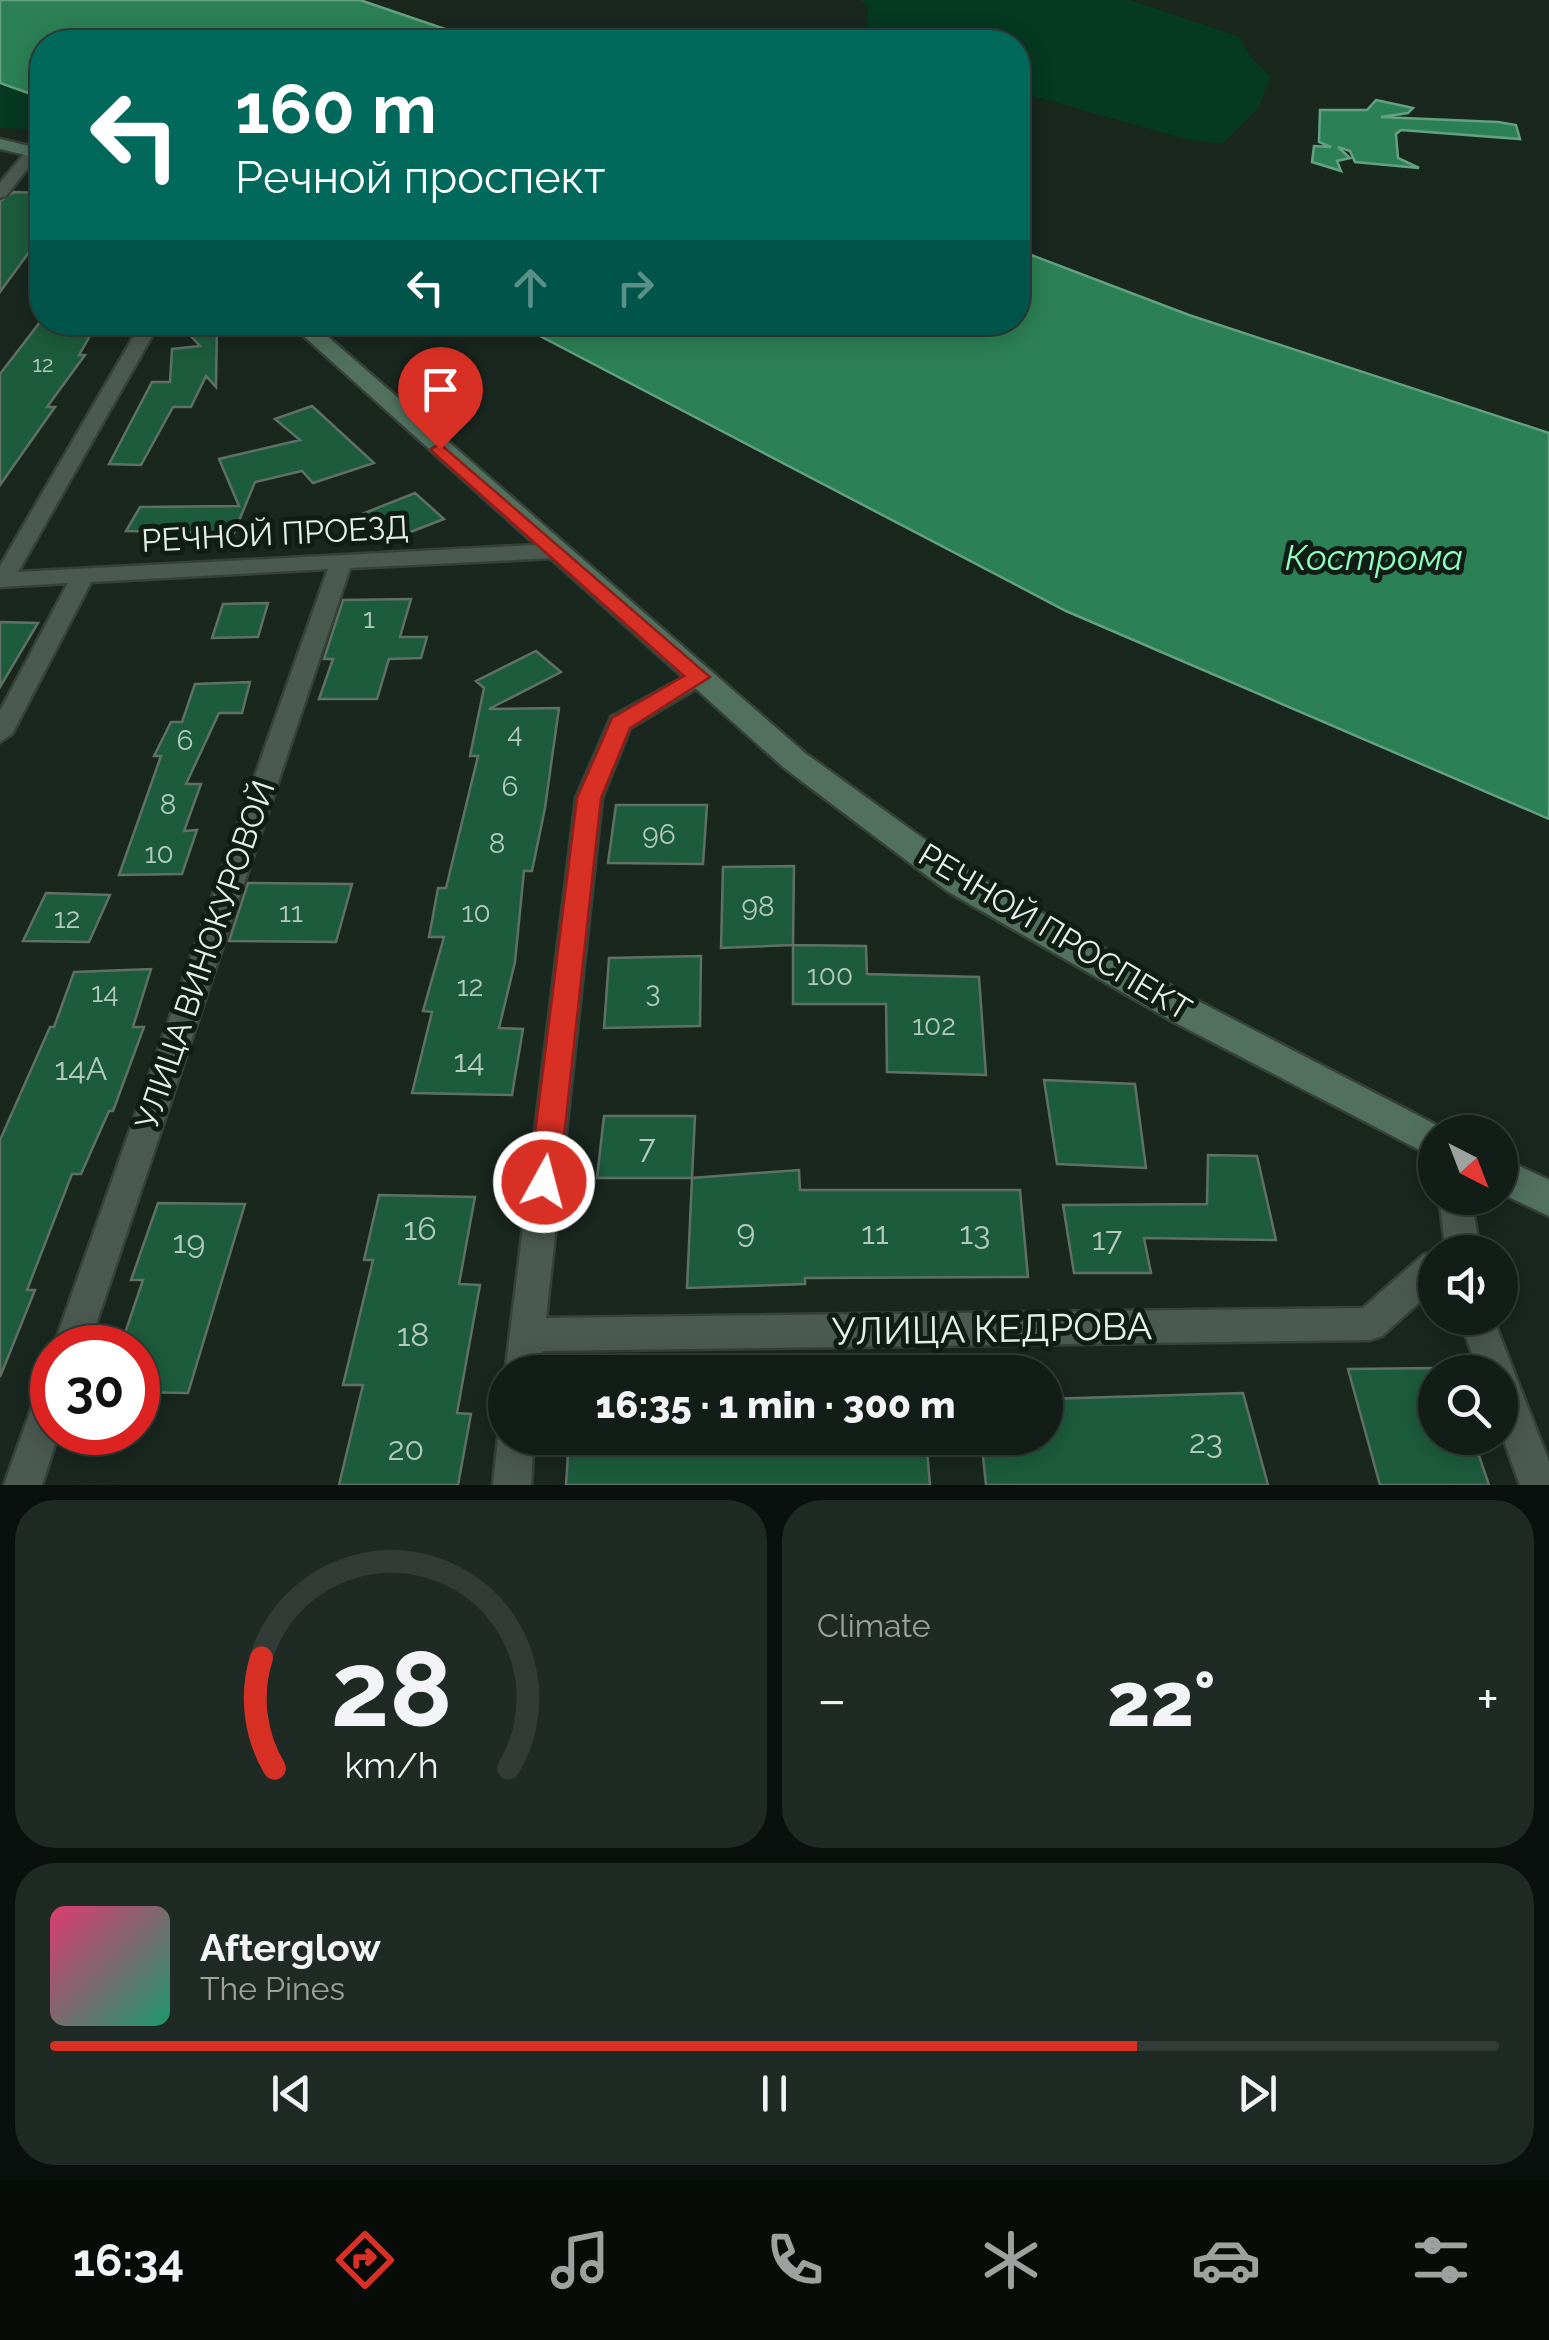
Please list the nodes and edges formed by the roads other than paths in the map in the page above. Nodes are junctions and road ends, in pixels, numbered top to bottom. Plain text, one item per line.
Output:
1 (0, 144) edge
2 (30, 151) edge
3 (30, 161) edge
4 (0, 193) edge
5 (143, 335) edge
6 (313, 335) edge
7 (554, 550) junction
8 (341, 563) junction
9 (82, 578) junction
10 (2, 580) edge
11 (699, 677) junction
12 (0, 734) edge
13 (1418, 1133) edge
14 (1518, 1183) edge
15 (1549, 1199) edge
16 (1418, 1281) edge
17 (78, 1325) edge
18 (526, 1335) junction
19 (524, 1355) edge
20 (1518, 1430) edge
21 (33, 1455) edge
22 (515, 1455) edge
23 (23, 1485) edge
24 (512, 1485) edge
25 (1539, 1485) edge

1 - 2 street
3 - 4 street
5 - 10 street
6 - 7 street, РЕЧНОЙ ПРОСПЕКТ
7 - 8 street, РЕЧНОЙ ПРОЕЗД
7 - 11 street, РЕЧНОЙ ПРОСПЕКТ
8 - 9 street, РЕЧНОЙ ПРОЕЗД
8 - 17 street, УЛИЦА ВИНОКУРОВОЙ
9 - 10 street, РЕЧНОЙ ПРОЕЗД
9 - 12 street
11 - 13 street, РЕЧНОЙ ПРОСПЕКТ
11 - 18 street
14 - 15 street
16 - 18 street, УЛИЦА КЕДРОВА
18 - 19 street
20 - 25 street
21 - 23 street
22 - 24 street

